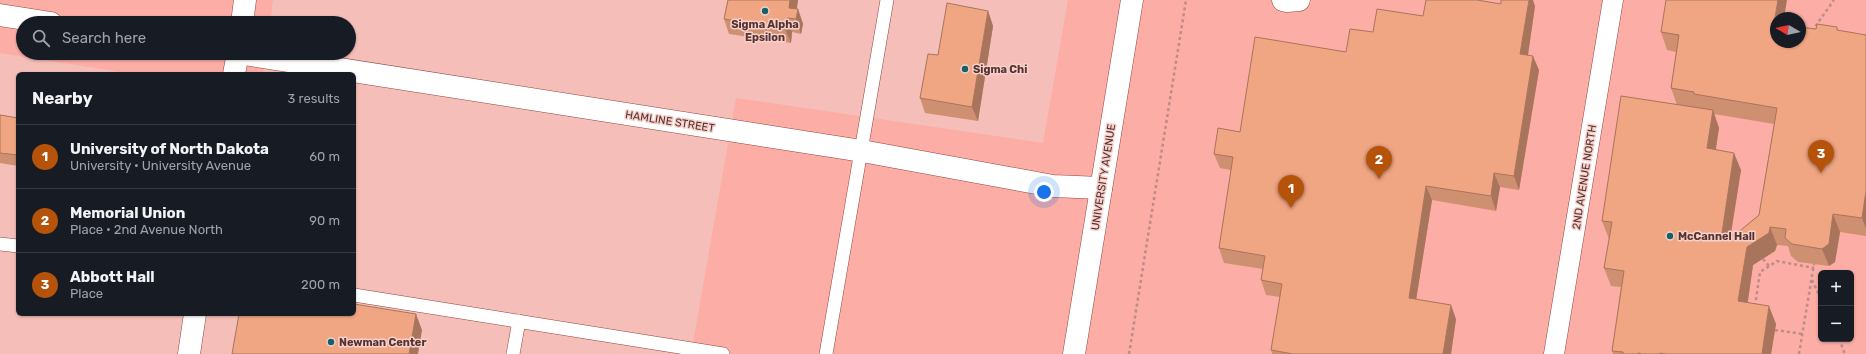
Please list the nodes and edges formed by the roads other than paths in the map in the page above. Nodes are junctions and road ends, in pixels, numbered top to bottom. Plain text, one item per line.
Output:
1 (245, 0) edge
2 (887, 0) edge
3 (1132, 0) edge
4 (1283, 0) edge
5 (1299, 0) edge
6 (1613, 0) edge
7 (0, 15) edge
8 (243, 16) edge
9 (16, 18) edge
10 (237, 60) edge
11 (283, 60) edge
12 (234, 72) edge
13 (862, 151) junction
14 (1101, 188) junction
15 (0, 244) edge
16 (16, 246) edge
17 (356, 295) edge
18 (195, 316) edge
19 (518, 321) junction
20 (189, 354) edge
21 (513, 354) edge
22 (723, 354) edge
23 (826, 354) edge
24 (1074, 354) edge
25 (1554, 354) edge

1 - 8 street
2 - 13 lane
3 - 14 street, UNIVERSITY AVENUE
4 - 5 street
6 - 25 street, 2ND AVENUE NORTH
7 - 9 street
10 - 12 street
11 - 13 street, HAMLINE STREET
13 - 14 street, HAMLINE STREET
13 - 23 lane
14 - 24 street, UNIVERSITY AVENUE
15 - 16 lane
17 - 19 lane
18 - 20 street
19 - 21 lane
19 - 22 lane

